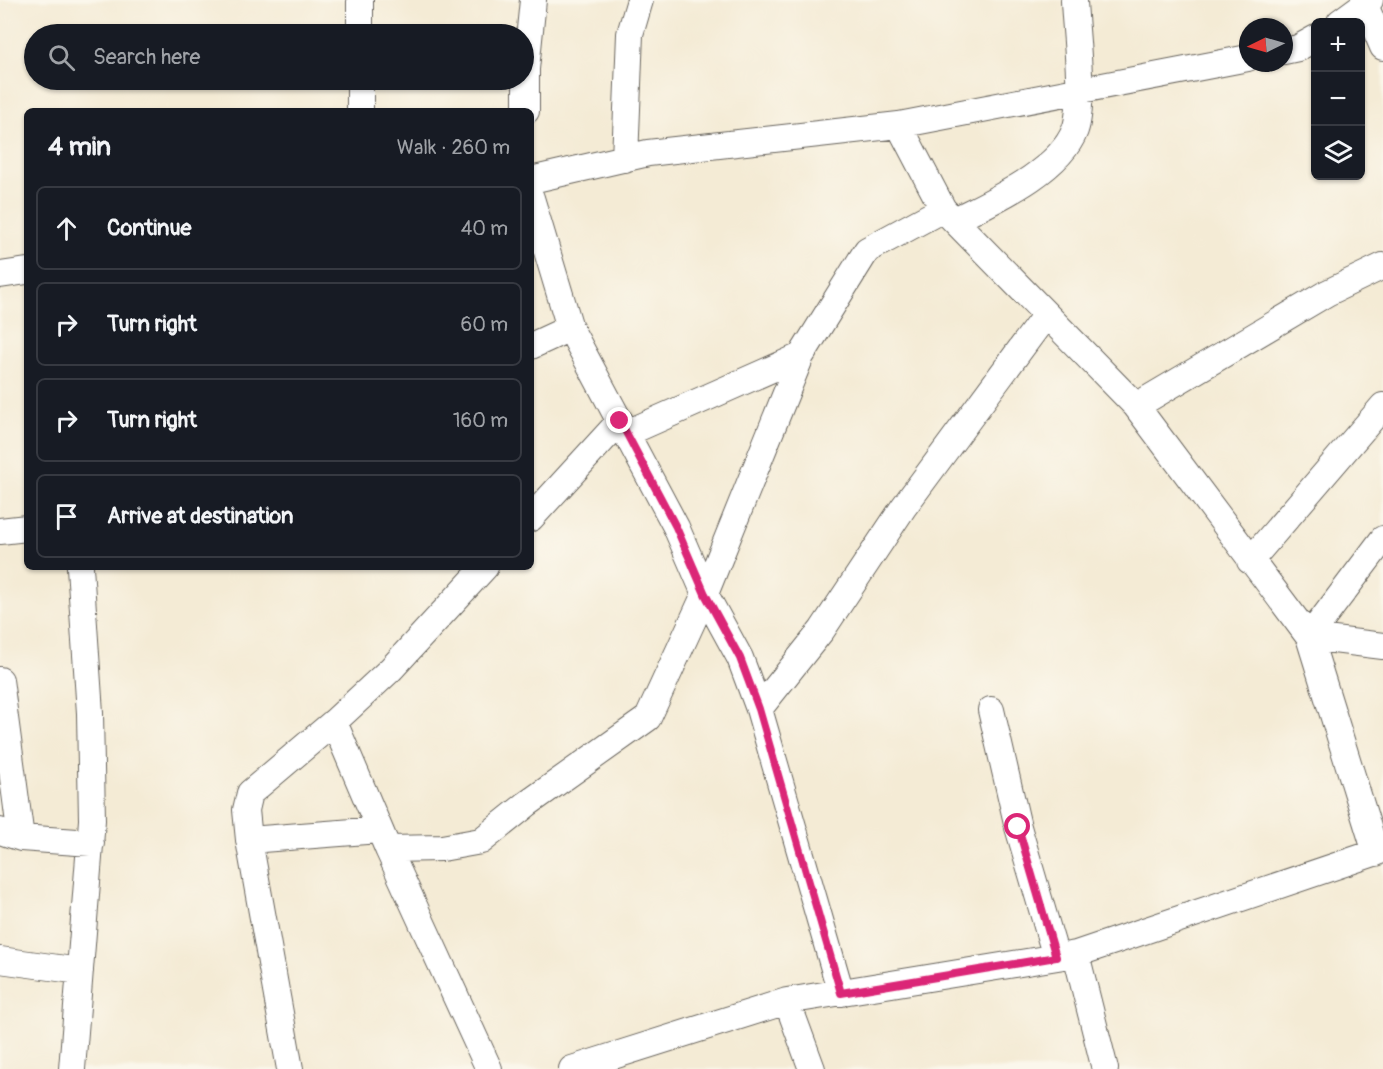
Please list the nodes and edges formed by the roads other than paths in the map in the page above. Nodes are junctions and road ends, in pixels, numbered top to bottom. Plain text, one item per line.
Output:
1 (360, 0) edge
2 (532, 0) edge
3 (640, 0) edge
4 (1074, 0) edge
5 (1367, 2) edge
6 (1345, 18) edge
7 (360, 24) edge
8 (530, 24) edge
9 (1311, 42) edge
10 (1383, 47) edge
11 (1293, 49) edge
12 (1239, 60) edge
13 (360, 90) edge
14 (526, 90) edge
15 (1079, 91) junction
16 (360, 108) edge
17 (526, 108) edge
18 (899, 125) junction
19 (625, 159) junction
20 (534, 179) edge
21 (534, 208) edge
22 (949, 215) junction
23 (1383, 266) edge
24 (24, 271) edge
25 (0, 275) edge
26 (1045, 316) junction
27 (570, 328) junction
28 (534, 345) edge
29 (801, 356) junction
30 (1136, 406) junction
31 (1383, 406) edge
32 (623, 427) junction
33 (534, 515) edge
34 (24, 528) edge
35 (0, 531) edge
36 (1383, 539) edge
37 (1250, 561) junction
38 (81, 570) edge
39 (483, 570) edge
40 (705, 594) junction
41 (1309, 637) junction
42 (1383, 646) edge
43 (0, 680) edge
44 (759, 709) junction
45 (991, 710) dead end
46 (334, 722) junction
47 (2, 724) edge
48 (10, 835) edge
49 (249, 840) junction
50 (383, 840) junction
51 (91, 843) junction
52 (1380, 851) edge
53 (1066, 955) junction
54 (0, 960) edge
55 (80, 971) junction
56 (841, 993) junction
57 (787, 1001) junction
58 (72, 1069) edge
59 (290, 1069) edge
60 (489, 1069) edge
61 (572, 1069) edge
62 (813, 1069) edge
63 (1105, 1069) edge

1 - 7 street
2 - 8 street
3 - 19 street
4 - 15 street
5 - 6 street
5 - 10 street
9 - 11 street
12 - 15 street
13 - 16 street
14 - 17 street
15 - 18 street
15 - 22 street
18 - 19 street
18 - 22 street
19 - 20 street
21 - 27 street
22 - 26 street
22 - 29 street
23 - 30 street
24 - 25 street
26 - 30 street
26 - 44 street
27 - 28 street
27 - 32 street
29 - 32 street
29 - 40 street
30 - 37 street
31 - 37 street
32 - 33 street
32 - 40 street
34 - 35 street
36 - 41 street
37 - 41 street
38 - 51 street
39 - 46 street
40 - 44 street
40 - 50 street
41 - 42 street
41 - 52 street
43 - 47 street
44 - 56 street
45 - 53 street
46 - 49 street
46 - 50 street
47 - 48 street
48 - 51 street
49 - 50 street
49 - 59 street
50 - 60 street
51 - 55 street
52 - 53 street
53 - 56 street
53 - 63 street
54 - 55 street
55 - 58 street
56 - 57 street
57 - 61 street
57 - 62 street

